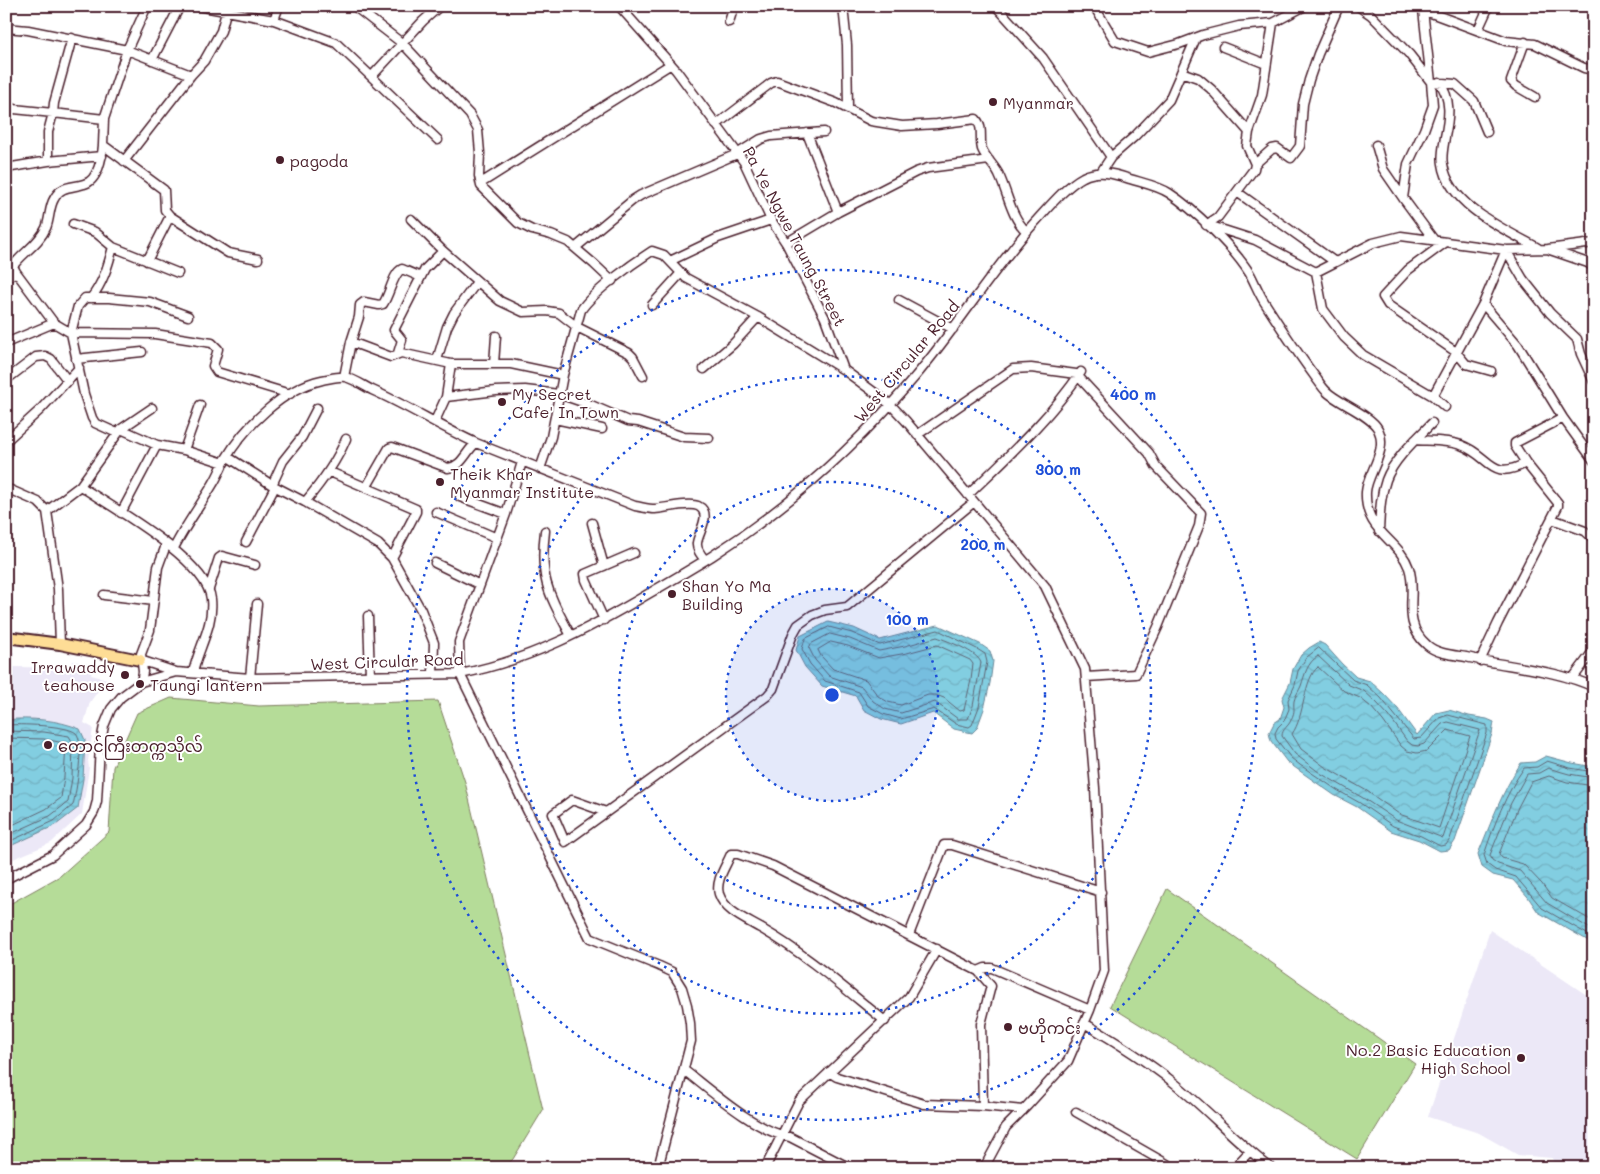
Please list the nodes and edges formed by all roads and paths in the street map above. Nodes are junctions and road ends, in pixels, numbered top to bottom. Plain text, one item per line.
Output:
1 (147, 6) edge
2 (180, 6) edge
3 (198, 6) edge
4 (279, 6) edge
5 (354, 6) edge
6 (440, 6) edge
7 (619, 6) edge
8 (734, 6) edge
9 (843, 6) edge
10 (996, 6) edge
11 (1094, 6) edge
12 (1305, 6) edge
13 (1339, 6) edge
14 (1358, 6) edge
15 (1489, 6) edge
16 (1422, 8) edge
17 (229, 10) edge
18 (274, 20) junction
19 (729, 22) dead end
20 (1273, 23) junction
21 (7, 30) edge
22 (1478, 30) junction
23 (72, 38) junction
24 (1196, 38) junction
25 (1526, 42) junction
26 (403, 44) junction
27 (1223, 47) dead end
28 (127, 50) junction
29 (152, 60) junction
30 (671, 64) junction
31 (1266, 64) junction
32 (1594, 70) edge
33 (1181, 72) junction
34 (191, 75) junction
35 (372, 76) junction
36 (1431, 82) junction
37 (1440, 82) junction
38 (1535, 97) dead end
39 (6, 105) edge
40 (848, 109) junction
41 (53, 113) junction
42 (104, 119) junction
43 (716, 125) junction
44 (824, 132) dead end
45 (1249, 132) junction
46 (1487, 132) dead end
47 (807, 133) junction
48 (438, 140) dead end
49 (103, 145) junction
50 (1376, 145) dead end
51 (737, 154) junction
52 (102, 156) junction
53 (1111, 157) junction
54 (124, 160) junction
55 (989, 160) junction
56 (48, 161) junction
57 (1255, 164) junction
58 (6, 168) edge
59 (1101, 172) junction
60 (481, 183) junction
61 (1237, 192) junction
62 (1403, 198) junction
63 (838, 212) junction
64 (170, 216) junction
65 (411, 219) dead end
66 (772, 220) junction
67 (73, 224) dead end
68 (1206, 225) junction
69 (1026, 231) junction
70 (1434, 240) junction
71 (1446, 242) junction
72 (1594, 243) edge
73 (786, 244) junction
74 (113, 247) junction
75 (575, 248) junction
76 (1544, 249) junction
77 (1506, 250) junction
78 (443, 251) junction
79 (258, 259) dead end
80 (147, 260) junction
81 (670, 261) junction
82 (1335, 262) junction
83 (1594, 268) edge
84 (16, 272) junction
85 (1316, 272) junction
86 (178, 273) dead end
87 (681, 273) junction
88 (421, 277) junction
89 (6, 278) edge
90 (612, 281) junction
91 (477, 282) junction
92 (91, 298) junction
93 (899, 300) dead end
94 (1483, 304) junction
95 (652, 305) dead end
96 (188, 316) dead end
97 (758, 317) junction
98 (54, 323) junction
99 (577, 326) junction
100 (953, 329) junction
101 (70, 333) junction
102 (496, 336) dead end
103 (351, 342) junction
104 (6, 343) edge
105 (142, 352) dead end
106 (1456, 352) junction
107 (398, 353) junction
108 (76, 359) junction
109 (438, 360) junction
110 (451, 364) junction
111 (494, 364) junction
112 (79, 368) junction
113 (704, 369) dead end
114 (844, 370) junction
115 (1491, 371) dead end
116 (1080, 374) junction
117 (563, 376) junction
118 (643, 376) dead end
119 (344, 377) junction
120 (6, 380) edge
121 (68, 381) junction
122 (1594, 382) edge
123 (290, 394) junction
124 (559, 394) junction
125 (1434, 396) junction
126 (446, 397) junction
127 (890, 404) junction
128 (200, 405) dead end
129 (1445, 407) dead end
130 (152, 408) dead end
131 (317, 408) dead end
132 (1563, 418) junction
133 (555, 419) junction
134 (435, 421) junction
135 (1432, 423) dead end
136 (602, 429) dead end
137 (119, 431) junction
138 (917, 434) junction
139 (709, 438) dead end
140 (346, 439) dead end
141 (1415, 440) junction
142 (6, 441) edge
143 (476, 443) junction
144 (157, 444) junction
145 (184, 450) junction
146 (226, 460) junction
147 (1594, 461) edge
148 (522, 462) junction
149 (1526, 463) junction
150 (540, 469) junction
151 (330, 472) junction
152 (80, 486) junction
153 (274, 486) junction
154 (6, 488) edge
155 (366, 488) junction
156 (968, 495) junction
157 (460, 497) dead end
158 (306, 502) junction
159 (974, 502) junction
160 (47, 511) junction
161 (436, 512) dead end
162 (120, 513) junction
163 (506, 514) junction
164 (1552, 519) junction
165 (592, 523) dead end
166 (546, 531) dead end
167 (1379, 531) junction
168 (497, 538) junction
169 (1594, 539) edge
170 (165, 542) junction
171 (246, 542) dead end
172 (174, 548) junction
173 (634, 553) dead end
174 (392, 558) junction
175 (704, 560) junction
176 (435, 563) dead end
177 (255, 565) dead end
178 (604, 566) junction
179 (480, 586) junction
180 (209, 589) junction
181 (104, 595) dead end
182 (154, 601) junction
183 (257, 604) dead end
184 (368, 616) dead end
185 (604, 620) junction
186 (571, 636) junction
187 (6, 637) edge
188 (60, 644) junction
189 (1594, 650) edge
190 (140, 660) junction
191 (1480, 661) junction
192 (176, 672) junction
193 (193, 673) junction
194 (433, 674) junction
195 (460, 674) junction
196 (370, 676) junction
197 (1086, 677) junction
198 (250, 678) junction
199 (1573, 678) junction
200 (141, 682) junction
201 (1594, 687) edge
202 (606, 812) junction
203 (6, 879) edge
204 (1101, 892) junction
205 (909, 935) junction
206 (937, 949) junction
207 (978, 971) junction
208 (1090, 1010) junction
209 (885, 1021) junction
210 (1084, 1023) junction
211 (684, 1070) junction
212 (829, 1072) junction
213 (983, 1106) junction
214 (1023, 1110) junction
215 (1076, 1112) dead end
216 (782, 1136) junction
217 (1249, 1152) junction
218 (985, 1167) edge
219 (658, 1168) edge
220 (765, 1168) edge
221 (850, 1168) edge
222 (1174, 1168) edge
223 (1234, 1168) edge
224 (1271, 1168) edge

1 - 28 street
2 - 29 street
3 - 17 street
4 - 18 street
5 - 26 street
6 - 26 street
7 - 30 street, Pa Ye Ngwe Taung Street
8 - 19 street
9 - 40 street
10 - 53 street
11 - 24 street
12 - 20 street
13 - 57 street
14 - 36 street
15 - 22 street
16 - 22 street
16 - 36 street
17 - 18 street
17 - 34 street
18 - 35 street
20 - 24 street
20 - 31 street
21 - 23 street
22 - 25 street
23 - 28 street
23 - 41 street
24 - 33 street
25 - 32 street
25 - 38 street
26 - 35 street
26 - 60 street
27 - 31 street
28 - 29 street
28 - 42 street
29 - 34 street
30 - 43 street, Pa Ye Ngwe Taung Street
30 - 60 street
31 - 45 street
33 - 45 street
33 - 53 street
34 - 54 street
35 - 48 street
36 - 37 street
36 - 62 street
37 - 46 street
37 - 76 street
39 - 41 street
40 - 43 street
40 - 55 street
41 - 42 street
41 - 56 street
42 - 49 street
43 - 51 street, Pa Ye Ngwe Taung Street
44 - 47 street
45 - 57 street
47 - 51 street
47 - 63 street
49 - 52 street
49 - 54 street
50 - 62 street
51 - 66 street, Pa Ye Ngwe Taung Street
51 - 75 street
52 - 56 street
52 - 84 street
53 - 59 street
54 - 64 street
55 - 63 street
55 - 69 street
56 - 58 street
57 - 61 street
59 - 68 street
59 - 69 street, West Circular Road
60 - 75 street
61 - 68 street
61 - 82 street
62 - 70 street
63 - 73 street
64 - 79 street
64 - 80 street
65 - 78 street
66 - 73 street, Pa Ye Ngwe Taung Street
66 - 81 street
67 - 74 street
68 - 85 street
68 - 167 street
69 - 100 street, West Circular Road
70 - 71 street
70 - 82 street
71 - 77 street
71 - 106 street
72 - 76 street
73 - 114 street, Pa Ye Ngwe Taung Street
74 - 80 street
74 - 92 street
75 - 90 street
76 - 77 street
76 - 83 street
77 - 94 street
77 - 122 street
78 - 88 street
78 - 91 street
80 - 86 street
81 - 87 street
81 - 90 street
82 - 85 street
84 - 89 street
84 - 98 street
85 - 125 street
87 - 95 street
87 - 97 street
88 - 103 street
88 - 107 street
90 - 99 street
91 - 99 street
91 - 109 street
92 - 96 street
92 - 101 street
93 - 100 street
94 - 106 street
94 - 132 street
97 - 113 street
97 - 114 street
98 - 101 street
98 - 104 street
99 - 117 street
99 - 118 street
100 - 127 street, West Circular Road
101 - 108 street
101 - 123 street
102 - 111 street
103 - 107 street
103 - 119 street
105 - 108 street
106 - 115 street
106 - 125 street
107 - 109 street
108 - 112 street
109 - 110 street
110 - 111 street
110 - 126 street
111 - 117 street
112 - 121 street
112 - 137 street
114 - 127 street
116 - 138 street
116 - 156 street
116 - 197 street
117 - 124 street
119 - 123 street
119 - 134 street
120 - 121 street
121 - 142 street
123 - 146 street
124 - 126 street
124 - 133 street
124 - 139 street
125 - 129 street
126 - 134 street
127 - 138 street
127 - 175 street, West Circular Road
128 - 145 street
130 - 137 street
131 - 153 street
132 - 147 street
132 - 149 street
133 - 136 street
133 - 150 street
134 - 143 street
135 - 141 street
137 - 144 street
137 - 152 street
138 - 156 street
140 - 151 street
141 - 149 street
141 - 167 street
143 - 148 street
143 - 155 street
144 - 145 street
144 - 162 street
145 - 146 street
146 - 153 street
146 - 172 street
148 - 150 street
148 - 163 street
149 - 164 street
150 - 175 street
151 - 155 street
151 - 158 street
152 - 160 street
152 - 162 street
153 - 158 street
153 - 171 street
154 - 160 street
155 - 174 street
156 - 159 street
157 - 163 street
158 - 174 street
159 - 197 street
159 - 202 street
160 - 188 street
161 - 168 street
162 - 170 street
163 - 168 street
164 - 169 street
164 - 191 street
165 - 178 street
166 - 186 street
167 - 191 street
168 - 179 street
170 - 172 street
170 - 182 street
172 - 180 street
173 - 178 street
174 - 194 street
175 - 185 street, West Circular Road
176 - 179 street
177 - 180 street
178 - 185 street
179 - 195 street
180 - 193 street
181 - 182 street
182 - 190 street
183 - 198 street
184 - 196 street
185 - 186 street, West Circular Road
186 - 195 street, West Circular Road
187 - 188 main road
188 - 190 main road
189 - 199 street
190 - 192 street
190 - 200 street
191 - 199 street
192 - 193 street, West Circular Road
192 - 200 street, West Circular Road
193 - 198 street, West Circular Road
194 - 195 street, West Circular Road
194 - 196 street, West Circular Road
195 - 211 street
196 - 198 street, West Circular Road
197 - 204 street
199 - 201 street
200 - 203 street, West Circular Road
202 - 202 street
204 - 205 street
204 - 208 street
205 - 206 street
205 - 209 street
206 - 207 street
206 - 209 street
207 - 208 street
207 - 213 street
208 - 210 street
209 - 212 street
210 - 214 street
210 - 217 street
211 - 216 street
211 - 219 street
212 - 213 street
212 - 216 street
213 - 214 street
214 - 218 street
215 - 222 street
216 - 220 street
216 - 221 street
217 - 223 street
217 - 224 street

